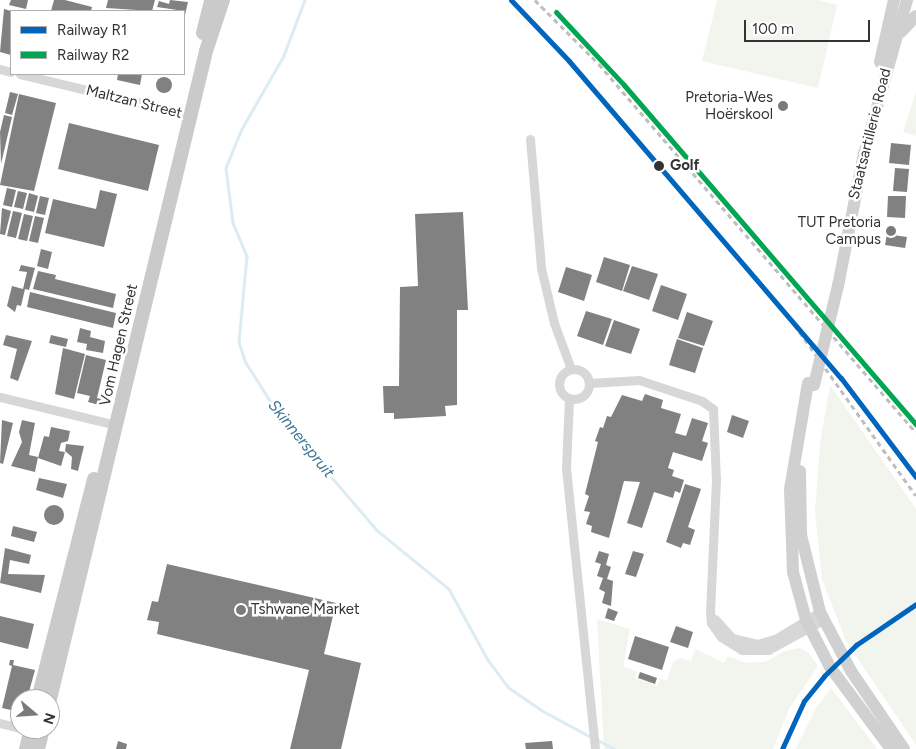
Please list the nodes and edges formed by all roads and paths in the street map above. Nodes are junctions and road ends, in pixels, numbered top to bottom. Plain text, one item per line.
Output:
1 (211, 0) edge
2 (223, 0) edge
3 (894, 0) edge
4 (899, 0) edge
5 (907, 0) edge
6 (916, 16) edge
7 (890, 42) junction
8 (24, 75) edge
9 (187, 114) junction
10 (530, 139) dead end
11 (571, 370) junction
12 (590, 383) junction
13 (811, 384) junction
14 (0, 397) edge
15 (569, 399) junction
16 (113, 423) junction
17 (822, 616) junction
18 (808, 624) junction
19 (41, 689) edge
20 (52, 689) edge
21 (594, 749) edge
22 (890, 749) edge
23 (904, 749) edge

1 - 9 main road, Vom Hagen Street
2 - 9 main road, Vom Hagen Street
3 - 7 street, Staatsartillerie Road
4 - 7 street
5 - 7 street, Staatsartillerie Road
6 - 7 street
7 - 13 street, Staatsartillerie Road
8 - 9 street, Maltzan Street
9 - 16 main road, Vom Hagen Street
10 - 11 street
11 - 12 street
11 - 15 street
12 - 15 street
12 - 18 street
13 - 17 street, Staatsartillerie Road
13 - 18 street, Staatsartillerie Road
14 - 16 street
15 - 21 street
16 - 19 main road, Vom Hagen Street
16 - 20 main road, Vom Hagen Street
17 - 18 street
17 - 23 street, Staatsartillerie Road
18 - 22 street, Staatsartillerie Road

